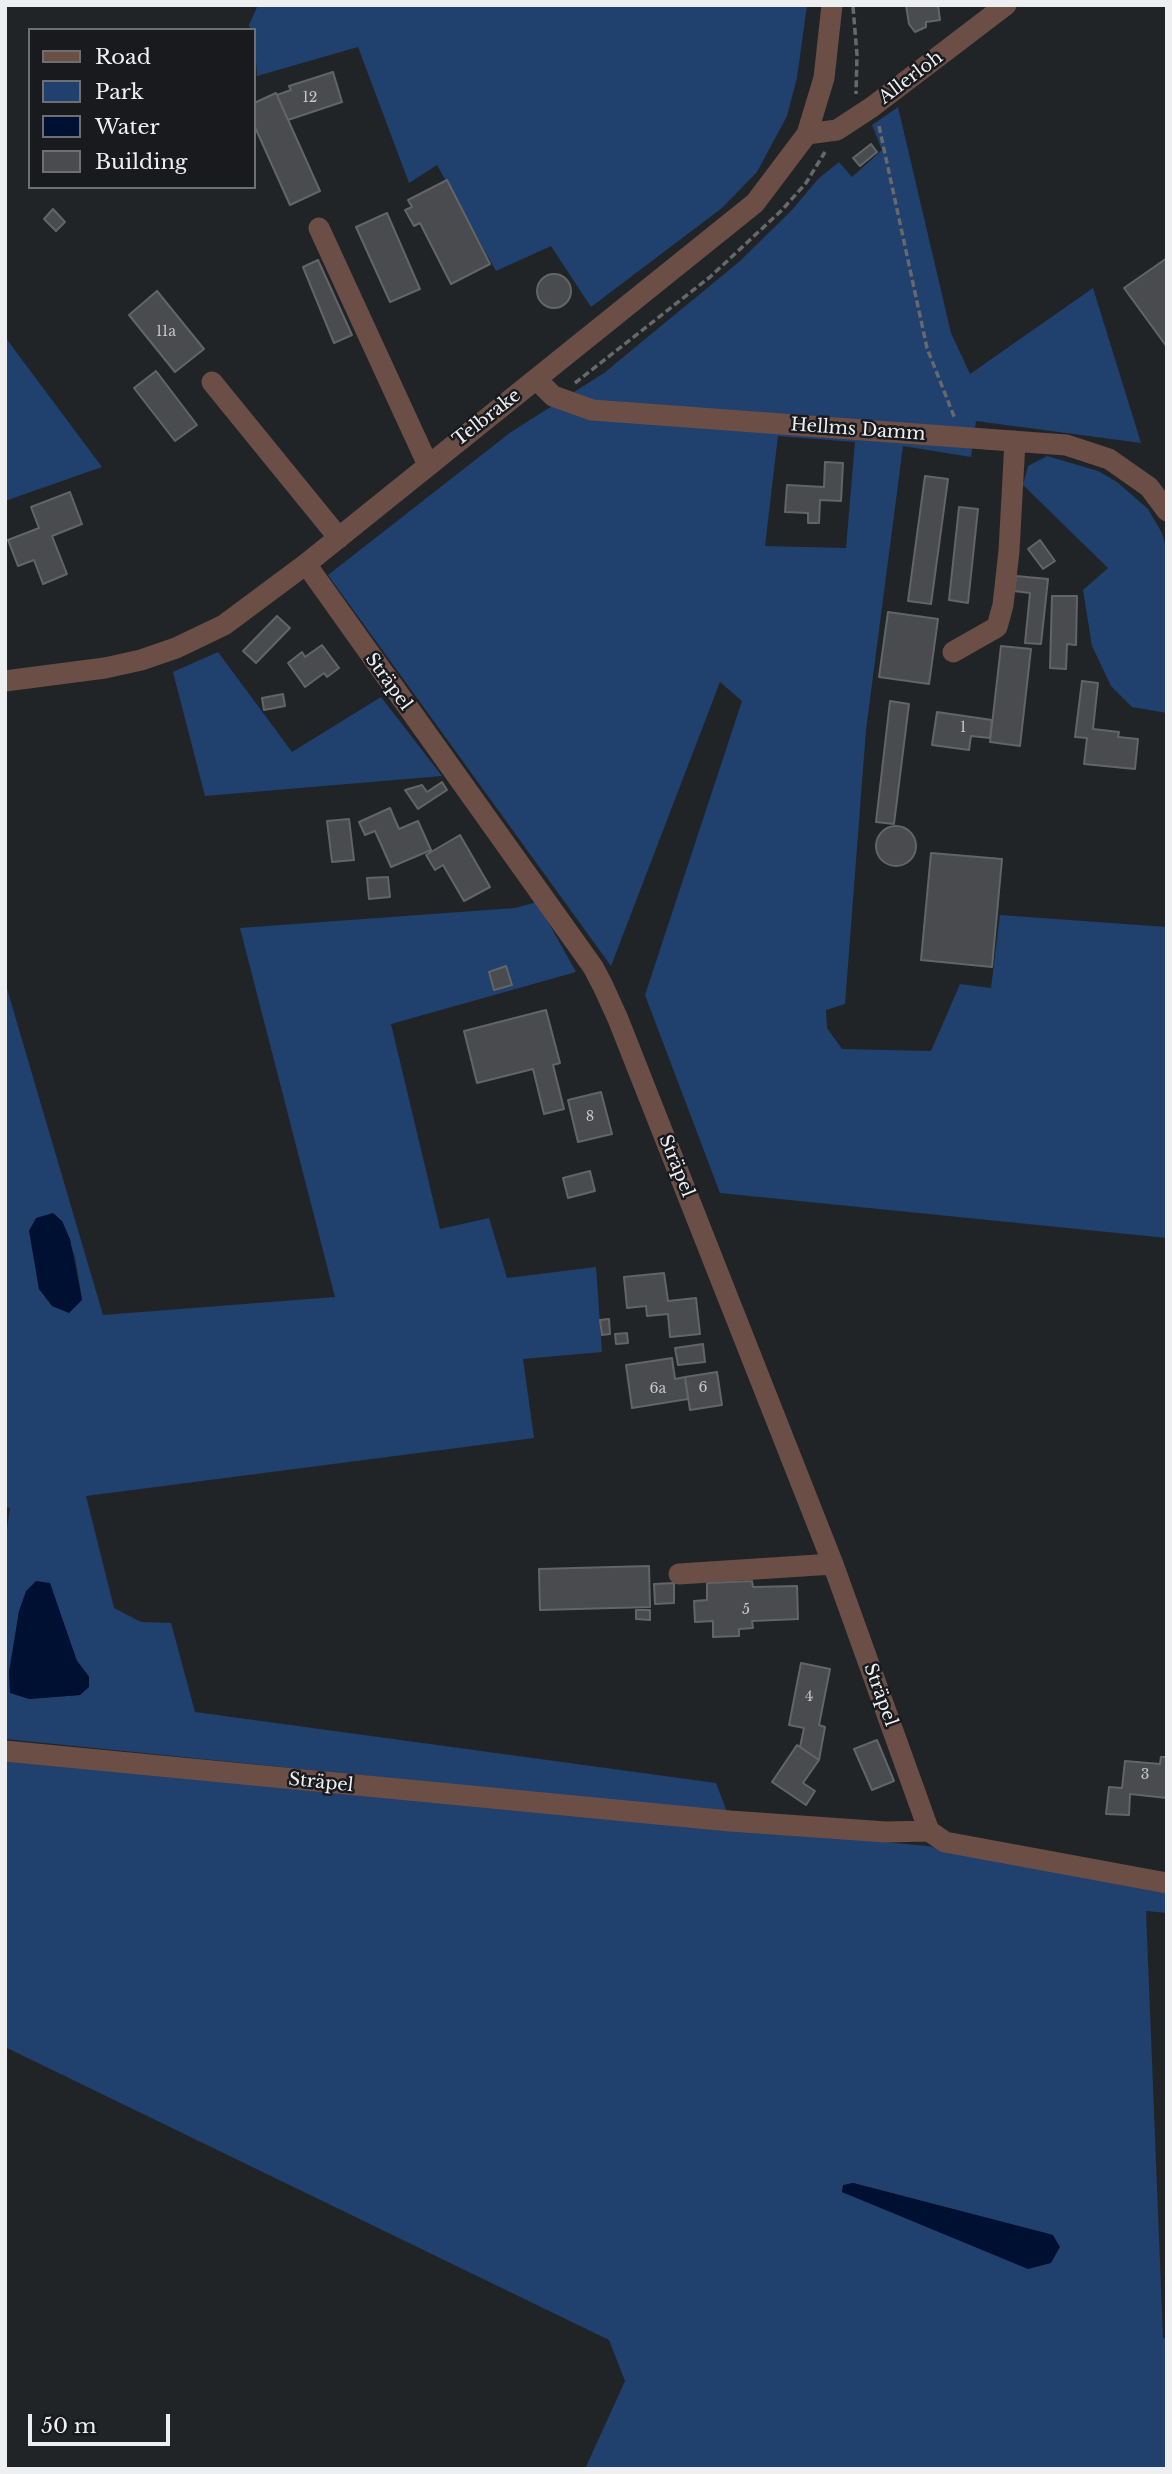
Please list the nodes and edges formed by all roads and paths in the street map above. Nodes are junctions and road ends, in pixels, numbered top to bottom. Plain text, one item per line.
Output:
1 (832, 5) edge
2 (1006, 5) edge
3 (872, 107) junction
4 (807, 134) junction
5 (319, 228) dead end
6 (536, 379) junction
7 (212, 382) dead end
8 (960, 438) junction
9 (1015, 441) junction
10 (428, 465) junction
11 (1167, 512) edge
12 (339, 538) junction
13 (306, 564) junction
14 (953, 652) dead end
15 (5, 681) edge
16 (833, 1564) junction
17 (679, 1574) dead end
18 (5, 1751) edge
19 (929, 1831) junction
20 (1167, 1883) edge

1 - 4 street, Telbrake
2 - 3 street, Allerloh
3 - 4 street, Allerloh
3 - 8 path
4 - 6 street, Telbrake
5 - 10 street
6 - 8 street, Hellms Damm
6 - 10 street, Telbrake
7 - 12 street
8 - 9 street, Hellms Damm
9 - 11 street, Hellms Damm
9 - 14 street
10 - 12 street, Telbrake
12 - 13 street, Telbrake
13 - 15 street, Telbrake
13 - 16 street, Sträpel
16 - 17 street
16 - 19 street, Sträpel
18 - 19 street, Sträpel
19 - 20 street, Sträpel

